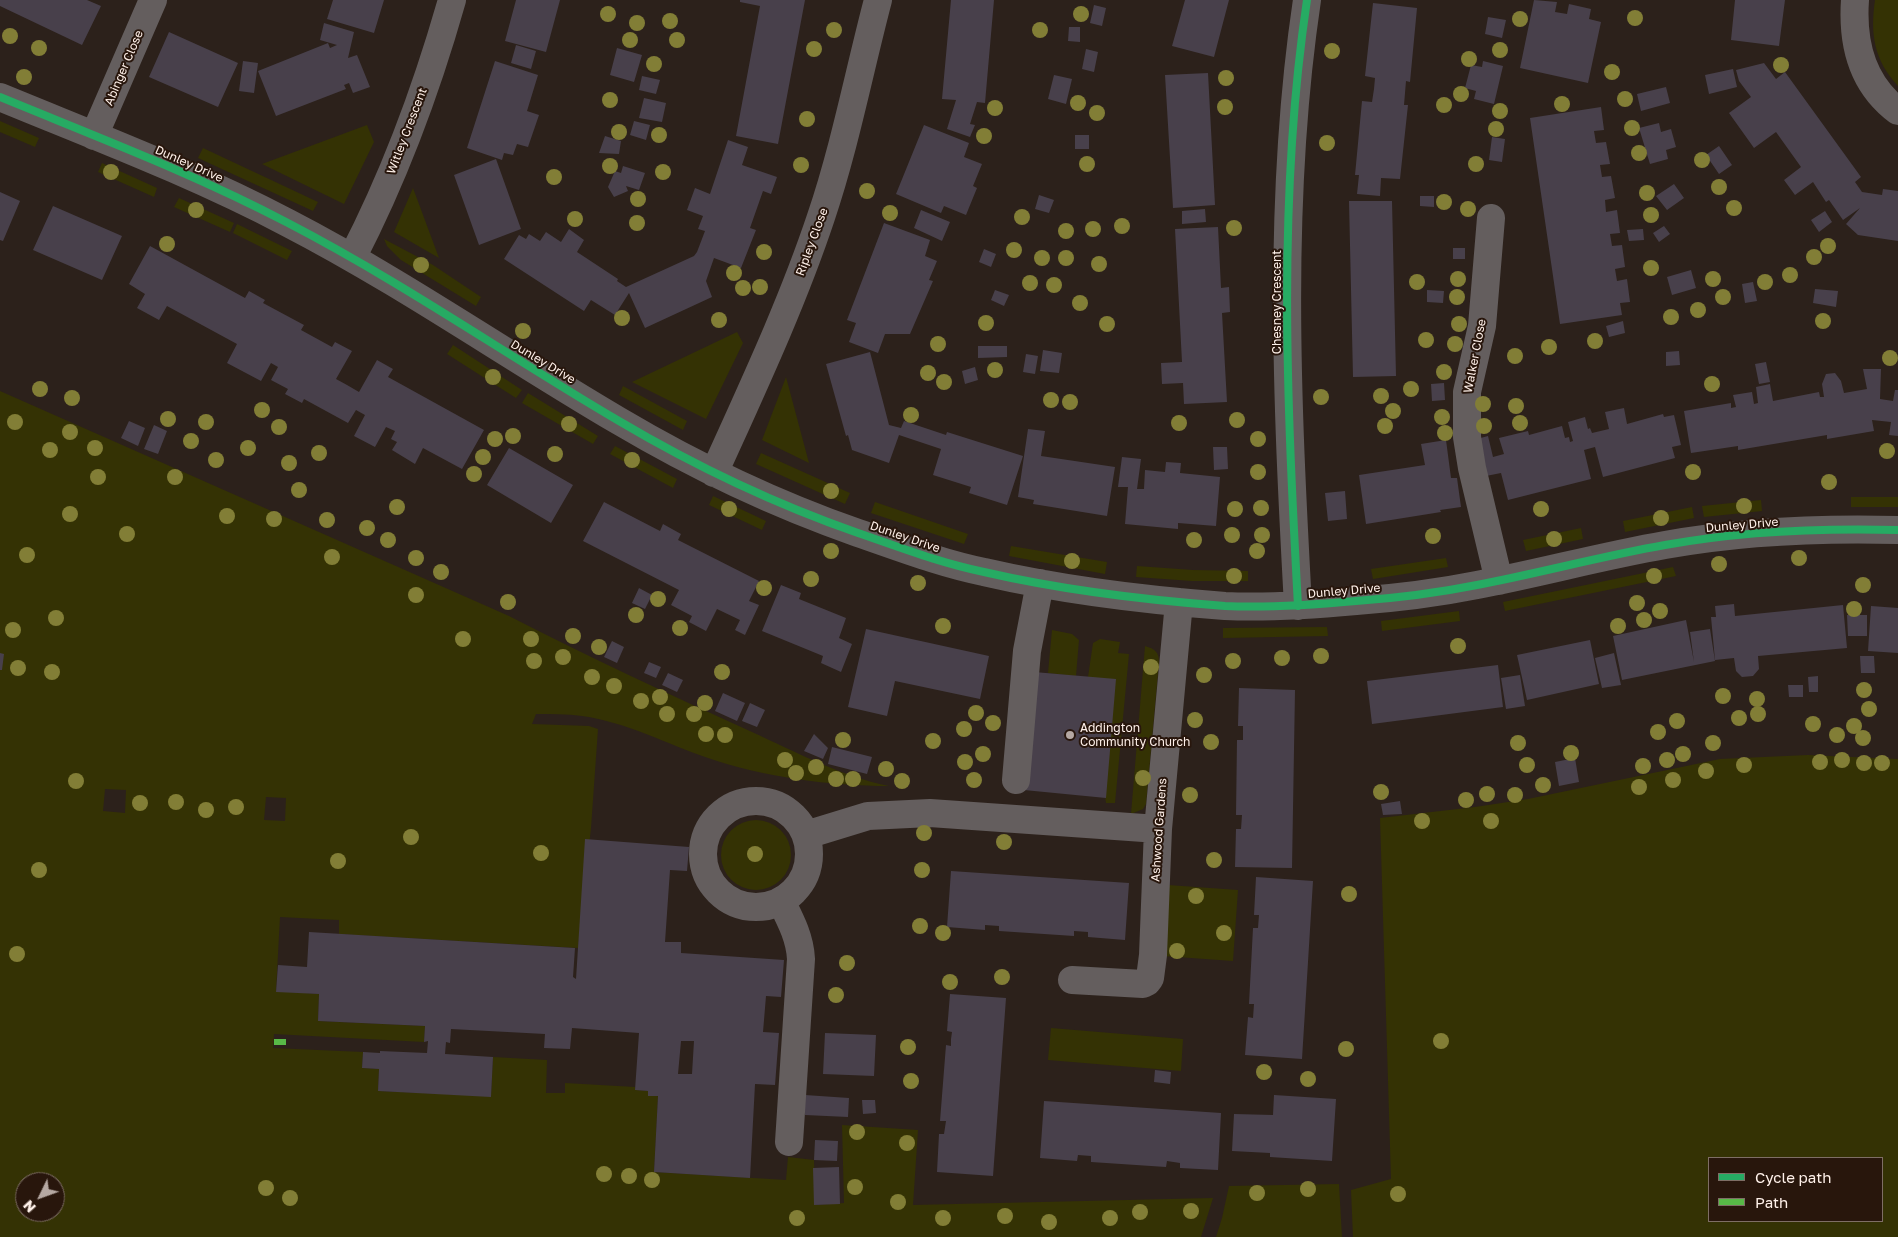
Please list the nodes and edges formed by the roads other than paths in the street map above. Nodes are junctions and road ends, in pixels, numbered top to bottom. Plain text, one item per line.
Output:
1 (153, 0) edge
2 (452, 0) edge
3 (878, 0) edge
4 (1307, 0) edge
5 (1855, 0) edge
6 (0, 98) edge
7 (1898, 111) edge
8 (94, 136) junction
9 (1491, 218) dead end
10 (352, 258) junction
11 (714, 473) junction
12 (1898, 530) edge
13 (1499, 581) junction
14 (1040, 583) junction
15 (1179, 602) junction
16 (1298, 606) junction
17 (1016, 780) dead end
18 (1158, 829) junction
19 (806, 835) junction
20 (781, 902) junction
21 (1072, 980) dead end
22 (788, 1142) dead end

1 - 8 street, Abinger Close
2 - 10 street, Witley Crescent
3 - 11 street, Ripley Close
4 - 16 street, Chesney Crescent
5 - 7 street
6 - 8 street, Dunley Drive
8 - 10 street, Dunley Drive
9 - 13 street, Walker Close
10 - 11 street, Dunley Drive
11 - 14 street, Dunley Drive
12 - 13 street, Dunley Drive
13 - 16 street, Dunley Drive
14 - 15 street, Dunley Drive
14 - 17 street
15 - 16 street, Dunley Drive
15 - 18 street, Ashwood Gardens
18 - 19 street
18 - 21 street, Ashwood Gardens
19 - 20 street
19 - 20 street
20 - 22 street

